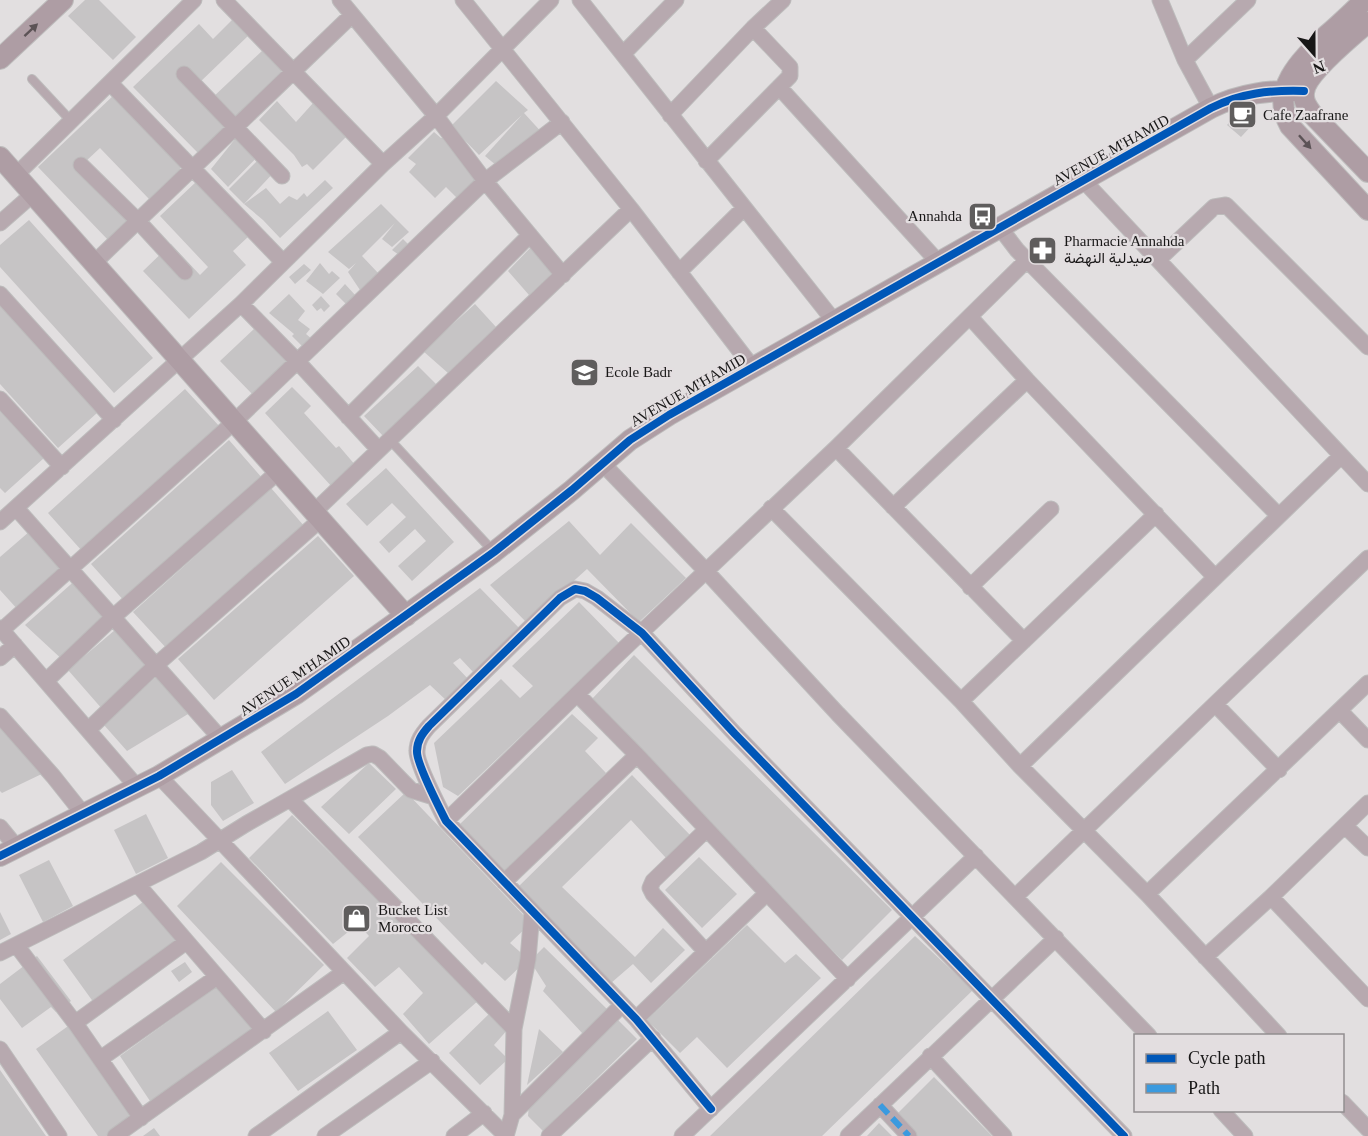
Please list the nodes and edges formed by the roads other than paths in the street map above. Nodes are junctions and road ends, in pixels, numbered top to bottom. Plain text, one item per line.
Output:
1 (63, 0) edge
2 (195, 0) edge
3 (224, 0) edge
4 (340, 0) edge
5 (464, 0) edge
6 (551, 0) edge
7 (580, 0) edge
8 (676, 0) edge
9 (1160, 0) edge
10 (1248, 0) edge
11 (1365, 0) edge
12 (779, 1) edge
13 (352, 15) junction
14 (1368, 22) edge
15 (753, 27) junction
16 (502, 49) junction
17 (623, 54) junction
18 (0, 59) edge
19 (1185, 60) junction
20 (294, 70) junction
21 (184, 74) dead end
22 (32, 79) dead end
23 (111, 84) junction
24 (779, 87) junction
25 (1294, 91) junction
26 (1211, 108) junction
27 (670, 115) junction
28 (436, 116) junction
29 (72, 122) junction
30 (562, 122) junction
31 (235, 126) junction
32 (0, 157) edge
33 (706, 161) junction
34 (383, 164) junction
35 (81, 165) dead end
36 (191, 168) junction
37 (1368, 172) edge
38 (16, 175) junction
39 (282, 176) dead end
40 (485, 181) junction
41 (1084, 181) junction
42 (33, 194) junction
43 (744, 208) junction
44 (631, 209) junction
45 (1368, 210) edge
46 (138, 220) junction
47 (0, 223) edge
48 (1001, 229) junction
49 (530, 235) junction
50 (1159, 259) junction
51 (1027, 260) junction
52 (283, 262) junction
53 (94, 263) junction
54 (939, 263) junction
55 (185, 272) dead end
56 (679, 272) junction
57 (563, 275) junction
58 (0, 294) edge
59 (241, 304) junction
60 (970, 317) junction
61 (834, 321) junction
62 (1368, 347) edge
63 (179, 361) junction
64 (297, 362) junction
65 (753, 368) junction
66 (1027, 380) junction
67 (0, 399) edge
68 (348, 417) junction
69 (114, 420) junction
70 (234, 422) junction
71 (384, 445) junction
72 (836, 448) junction
73 (1341, 456) junction
74 (602, 463) junction
75 (62, 467) junction
76 (278, 472) junction
77 (1368, 484) edge
78 (893, 507) junction
79 (771, 508) junction
80 (1051, 509) dead end
81 (7, 512) edge
82 (1156, 514) junction
83 (317, 516) junction
84 (1279, 516) junction
85 (494, 552) junction
86 (1368, 558) edge
87 (69, 569) junction
88 (705, 570) junction
89 (1215, 577) junction
90 (970, 587) junction
91 (406, 616) junction
92 (112, 618) junction
93 (1, 629) edge
94 (642, 633) junction
95 (1024, 641) junction
96 (15, 645) junction
97 (0, 658) edge
98 (155, 666) junction
99 (46, 681) junction
100 (1368, 683) edge
101 (577, 694) junction
102 (961, 701) junction
103 (1215, 704) junction
104 (1340, 711) junction
105 (0, 716) edge
106 (88, 729) junction
107 (222, 740) junction
108 (1368, 740) edge
109 (637, 755) junction
110 (1020, 766) junction
111 (1279, 770) junction
112 (159, 776) junction
113 (137, 787) junction
114 (434, 797) junction
115 (290, 799) junction
116 (1368, 803) edge
117 (84, 815) junction
118 (446, 821) junction
119 (1345, 826) junction
120 (0, 827) edge
121 (706, 830) junction
122 (1084, 830) junction
123 (221, 840) junction
124 (1368, 848) edge
125 (9, 852) edge
126 (976, 856) junction
127 (504, 882) junction
128 (138, 885) junction
129 (766, 894) junction
130 (1147, 894) junction
131 (1015, 897) junction
132 (1271, 897) junction
133 (532, 912) junction
134 (912, 917) junction
135 (1056, 938) junction
136 (186, 942) junction
137 (17, 946) junction
138 (706, 952) junction
139 (0, 954) edge
140 (1205, 957) junction
141 (344, 972) junction
142 (217, 976) junction
143 (848, 979) junction
144 (993, 998) junction
145 (1368, 999) edge
146 (622, 1005) junction
147 (636, 1019) junction
148 (75, 1023) junction
149 (514, 1029) junction
150 (264, 1031) junction
151 (401, 1032) junction
152 (1148, 1034) edge
153 (1278, 1034) edge
154 (653, 1038) junction
155 (0, 1050) edge
156 (930, 1056) junction
157 (100, 1059) junction
158 (432, 1061) junction
159 (1344, 1104) edge
160 (880, 1105) junction
161 (711, 1109) junction
162 (1223, 1112) edge
163 (484, 1113) junction
164 (512, 1115) junction
165 (141, 1118) junction
166 (1368, 1129) edge
167 (59, 1136) edge
168 (115, 1136) edge
169 (256, 1136) edge
170 (325, 1136) edge
171 (454, 1136) edge
172 (506, 1136) edge
173 (549, 1136) edge
174 (682, 1136) edge
175 (848, 1136) edge
176 (909, 1136) edge
177 (1004, 1136) edge
178 (1125, 1136) edge
179 (1245, 1136) edge

18 -> 1 street
2 - 23 street
3 - 20 street
4 - 13 street
5 - 16 street
6 - 16 street
7 - 17 street
8 - 17 street
9 - 19 street
10 - 19 street
11 - 25 street
12 - 15 street
13 - 20 street
13 - 28 street
14 - 25 street
15 - 24 street
15 - 27 street
16 - 28 street
16 - 30 street
17 - 27 street
19 - 26 street
20 - 31 street
20 - 34 street
21 - 31 street
22 - 29 lane
23 - 29 street
23 - 36 street
24 - 33 street
24 - 54 street
25 - 26 street, AVENUE M'HAMID
25 - 37 street
25 -> 45 street
26 - 41 street, AVENUE M'HAMID
27 - 33 street
28 - 34 street
28 - 40 street
29 - 38 street
30 - 40 street
30 - 44 street
31 - 36 street
31 - 39 street
32 - 38 street
33 - 43 street
34 - 52 street
35 - 46 street
36 - 46 street
36 - 52 street
38 - 42 street
40 - 49 street
40 - 64 street
41 - 48 street, AVENUE M'HAMID
41 - 50 street
42 - 47 street
42 - 53 street
43 - 56 street
43 - 61 street
44 - 56 street
44 - 57 street
46 - 53 street
46 - 55 street
48 - 51 street
48 - 54 street, AVENUE M'HAMID
49 - 57 street
49 - 68 street
50 - 62 street
50 - 73 street
51 - 60 street
51 - 84 street
52 - 59 street
53 - 63 street
54 - 61 street, AVENUE M'HAMID
56 - 65 street
57 - 71 street
58 - 69 street
59 - 63 street
59 - 64 street
60 - 66 street
60 - 72 street
61 - 65 street, AVENUE M'HAMID
63 - 69 street
63 - 70 street
64 - 68 street
64 - 70 street
65 - 74 street, AVENUE M'HAMID
66 - 78 street
66 - 82 street
67 - 75 street
68 - 71 street
69 - 75 street
70 - 76 street
70 - 87 street
71 - 83 street
71 - 85 lane
72 - 78 street
72 - 79 street
73 - 77 street
73 - 84 street
74 - 85 street, AVENUE M'HAMID
74 - 88 street
75 - 81 street
76 - 83 street
76 - 92 street
78 - 90 street
79 - 88 street
79 - 102 street
80 - 90 street
81 - 87 street
82 - 89 street
82 - 95 street
83 - 91 street
83 - 98 street
84 - 89 street
85 - 91 street, AVENUE M'HAMID
86 - 103 street
87 - 92 street
87 - 93 street
88 - 94 street
88 - 126 street
89 - 110 street
90 - 95 street
91 - 107 street, AVENUE M'HAMID
92 - 98 street
92 - 99 street
93 - 96 street
94 - 101 street
94 - 114 street
94 - 134 street
95 - 102 street
96 - 97 street
96 - 99 street
98 - 106 street
98 - 107 street
99 - 106 street
100 - 104 street
101 - 109 street
101 - 118 street
102 - 110 street
103 - 111 street
103 - 122 street
104 - 108 street
104 - 111 street
105 - 117 street
106 - 113 street
107 - 112 street, AVENUE M'HAMID
109 - 121 street
109 - 127 street
110 - 122 street
111 - 130 street
112 - 113 street, AVENUE M'HAMID
112 - 123 street
113 - 117 street, AVENUE M'HAMID
114 - 115 street
114 - 118 street
115 - 123 street
115 - 149 street
116 - 119 street
117 - 125 street, AVENUE M'HAMID
118 - 127 street
119 - 124 street
119 - 132 street
120 - 125 street
121 - 129 street
121 - 138 street
122 - 130 street
122 - 131 street
123 - 128 street
123 - 141 street
126 - 131 street
126 - 134 street
127 - 133 street
128 - 136 street
128 - 137 street
129 - 138 street
129 - 143 street
130 - 140 street
131 - 135 street
132 - 140 street
132 - 145 street
133 - 146 street
133 - 149 street
134 - 143 street
134 - 144 street
135 - 144 street
135 - 152 street
136 - 142 street
136 - 148 street
137 - 139 street
137 - 148 street
138 - 147 street
140 - 153 street
141 - 150 street
141 - 151 street
142 - 150 street
142 - 157 street
143 - 161 street
144 - 156 street
144 - 178 street
146 - 147 street
146 - 164 street
147 - 154 street
148 - 157 street
149 - 164 street
150 - 165 street
151 - 158 street
151 - 169 street
154 - 161 street
154 - 173 street
155 - 167 street
156 - 160 street
156 - 177 street
157 - 165 street
158 - 163 street
158 - 170 street
159 - 166 street
160 - 175 street
160 - 176 street
161 - 174 street
162 - 179 street
163 - 171 street
163 - 172 street
164 - 172 street
165 - 168 street

